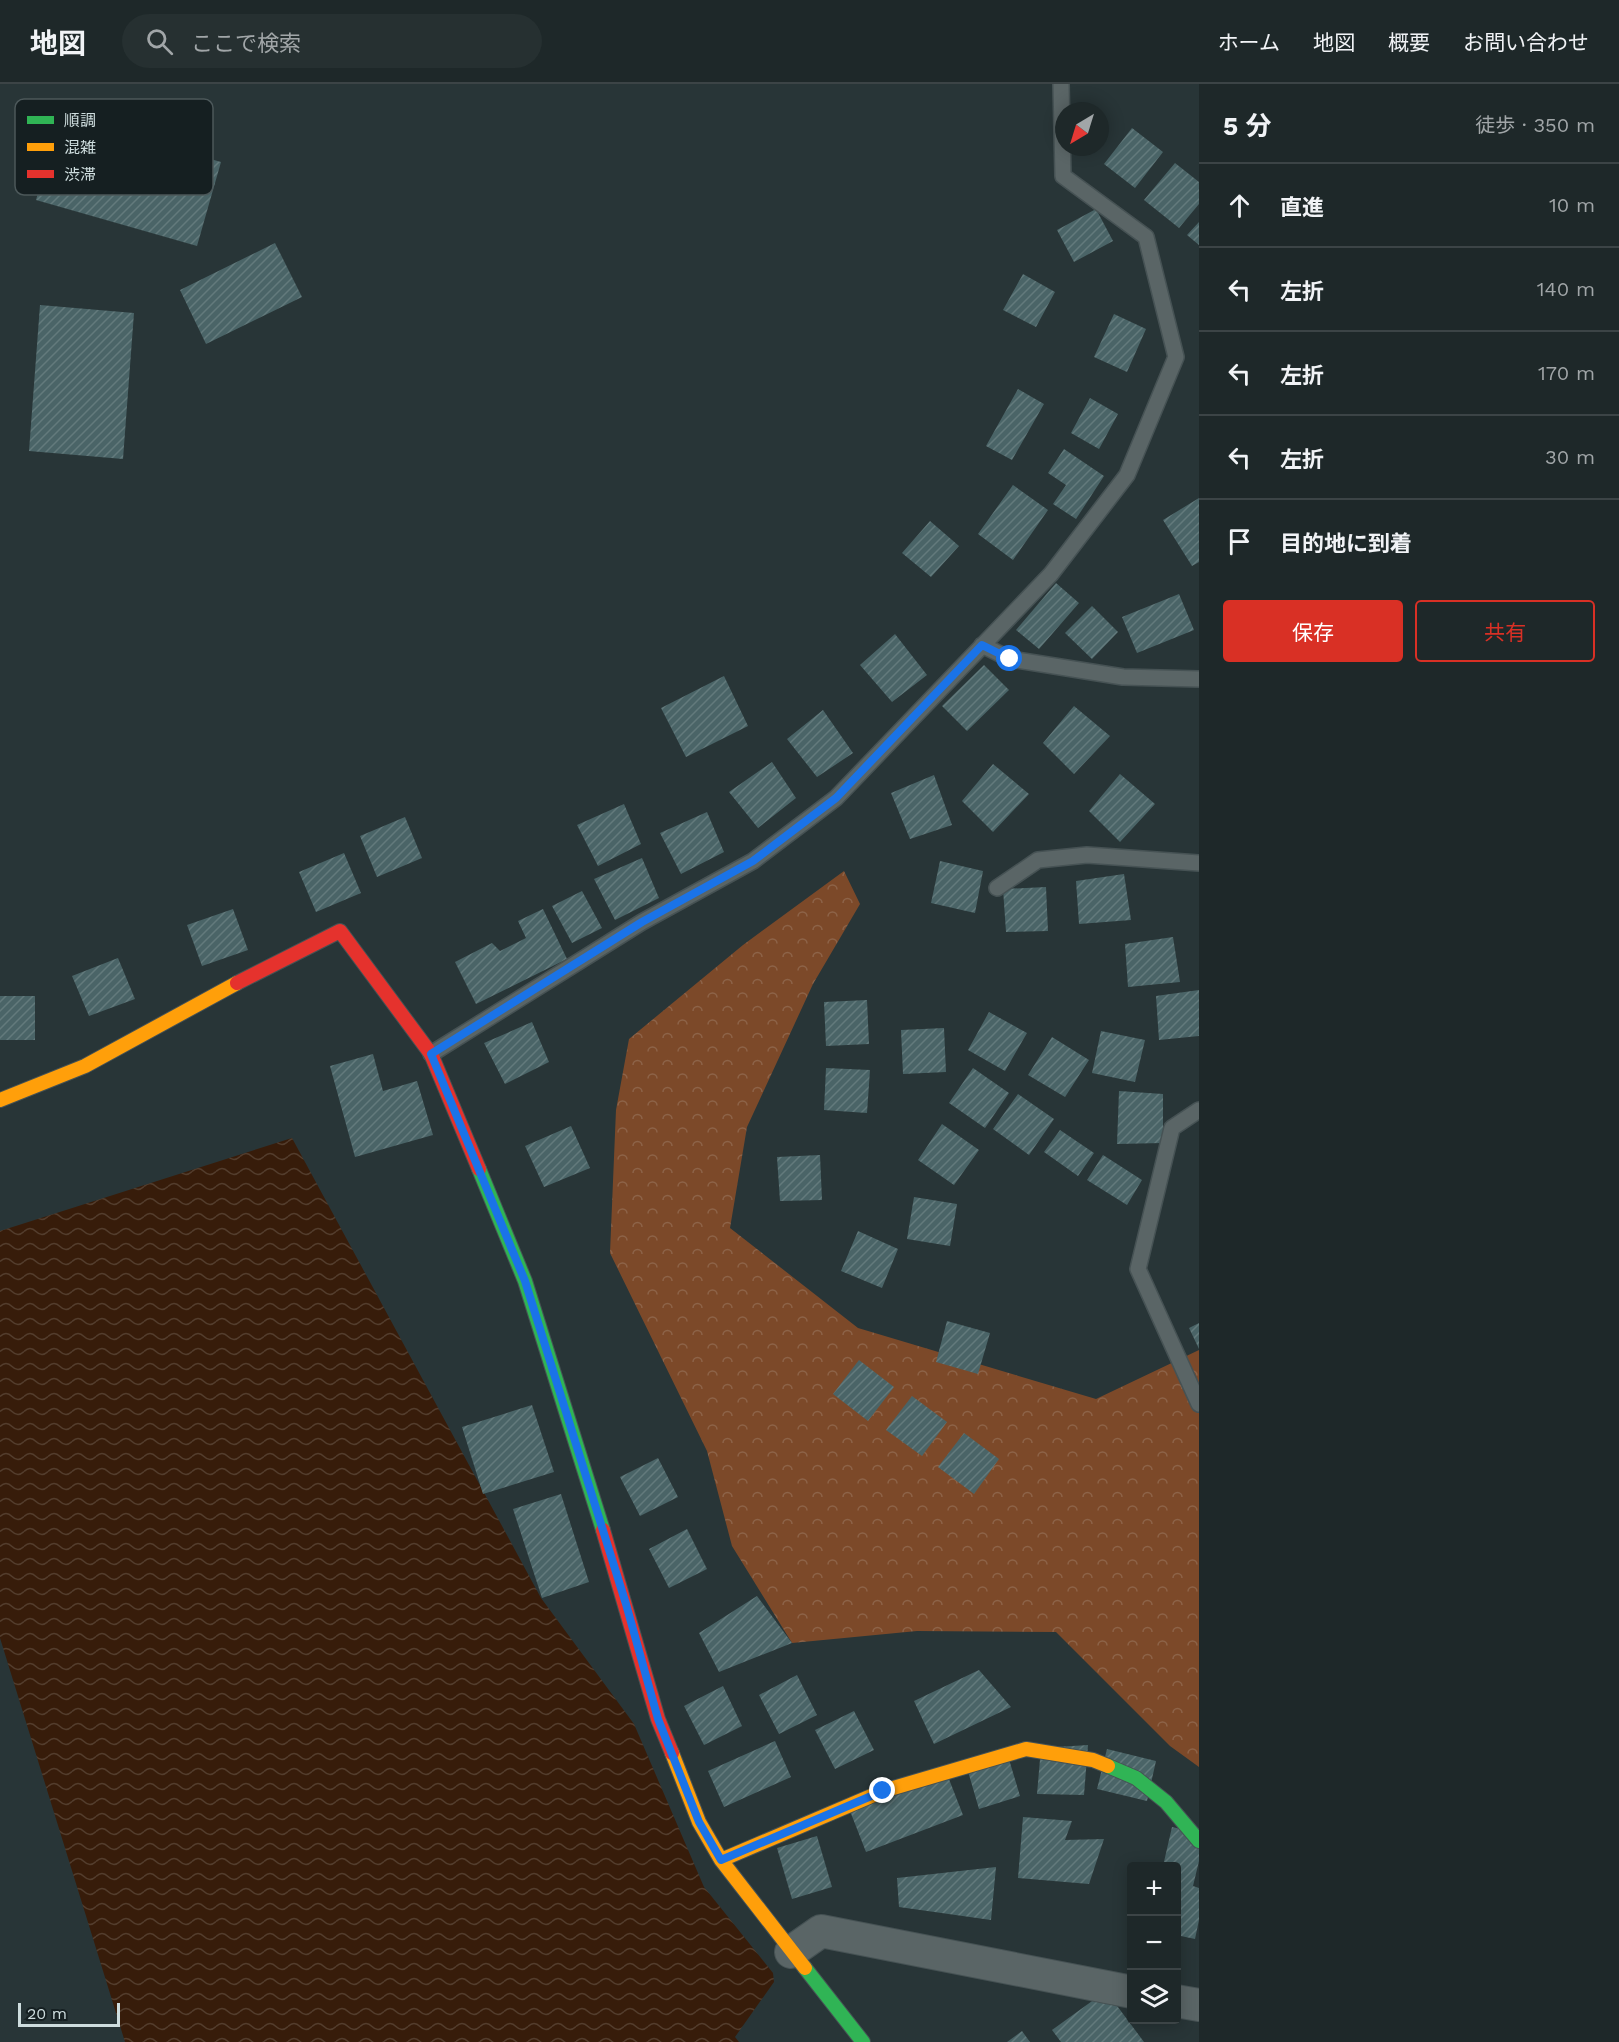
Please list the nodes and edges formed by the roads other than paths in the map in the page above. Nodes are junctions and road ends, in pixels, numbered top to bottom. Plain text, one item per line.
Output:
1 (1061, 84) edge
2 (982, 645) junction
3 (1199, 679) edge
4 (1199, 863) edge
5 (996, 888) dead end
6 (431, 1054) junction
7 (0, 1100) edge
8 (1199, 1110) edge
9 (1199, 1404) edge
10 (1199, 1841) edge
11 (721, 1860) junction
12 (791, 1952) junction
13 (1127, 1991) edge
14 (1181, 2002) edge
15 (1199, 2005) edge
16 (863, 2042) edge

1 - 2 lane
2 - 3 lane
2 - 6 lane
4 - 5 lane
6 - 7 street
6 - 11 street
8 - 9 lane
10 - 11 street
11 - 12 street
12 - 13 street
12 - 16 street
14 - 15 street

